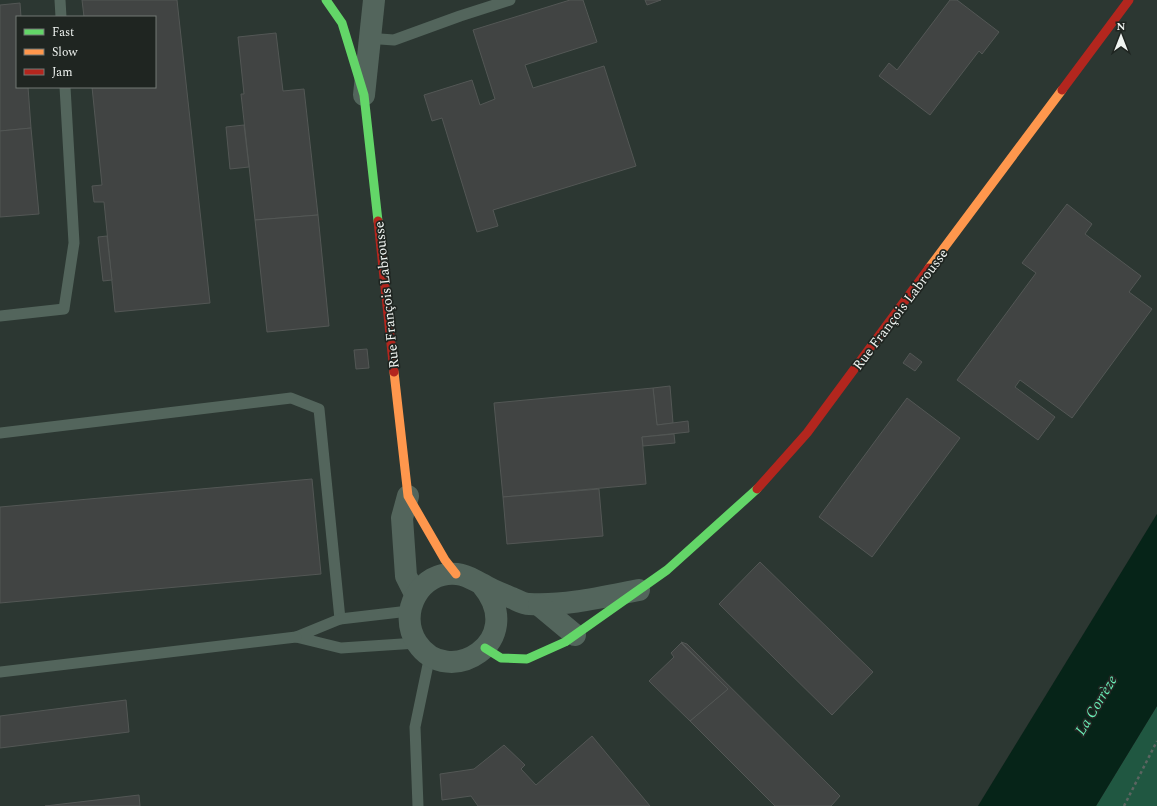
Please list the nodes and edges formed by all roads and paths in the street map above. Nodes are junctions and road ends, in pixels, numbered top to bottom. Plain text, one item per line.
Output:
1 (60, 0) edge
2 (326, 0) edge
3 (374, 0) edge
4 (510, 0) edge
5 (1129, 0) edge
6 (61, 16) edge
7 (370, 38) junction
8 (347, 39) junction
9 (65, 88) edge
10 (364, 95) junction
11 (0, 316) edge
12 (0, 433) edge
13 (408, 496) junction
14 (456, 574) junction
15 (482, 585) junction
16 (640, 590) junction
17 (412, 602) junction
18 (539, 605) junction
19 (340, 619) junction
20 (575, 635) junction
21 (296, 637) junction
22 (485, 648) junction
23 (424, 649) junction
24 (0, 672) edge
25 (1157, 741) edge
26 (418, 806) edge
27 (1124, 806) edge

1 - 6 lane
2 - 8 street, Rue François Labrousse
3 - 7 street, Rue François Labrousse
4 - 7 lane
5 - 16 street, Rue François Labrousse
7 - 8 lane
7 - 10 street, Rue François Labrousse
8 - 10 street, Rue François Labrousse
9 - 11 lane
10 - 13 street, Rue François Labrousse
12 - 19 lane
13 - 14 street, Rue François Labrousse
13 - 17 street, Rue François Labrousse
14 - 15 street, Rue François Labrousse
14 - 17 street, Rue François Labrousse
15 - 18 street, Rue François Labrousse
15 - 22 street, Rue François Labrousse
16 - 18 street, Rue François Labrousse
16 - 20 street, Rue François Labrousse
17 - 19 lane
17 - 23 street, Rue François Labrousse
18 - 20 street, Rue François Labrousse
19 - 21 lane
20 - 22 street, Rue François Labrousse
21 - 23 lane
21 - 24 lane
22 - 23 street, Rue François Labrousse
23 - 26 lane
25 - 27 path

